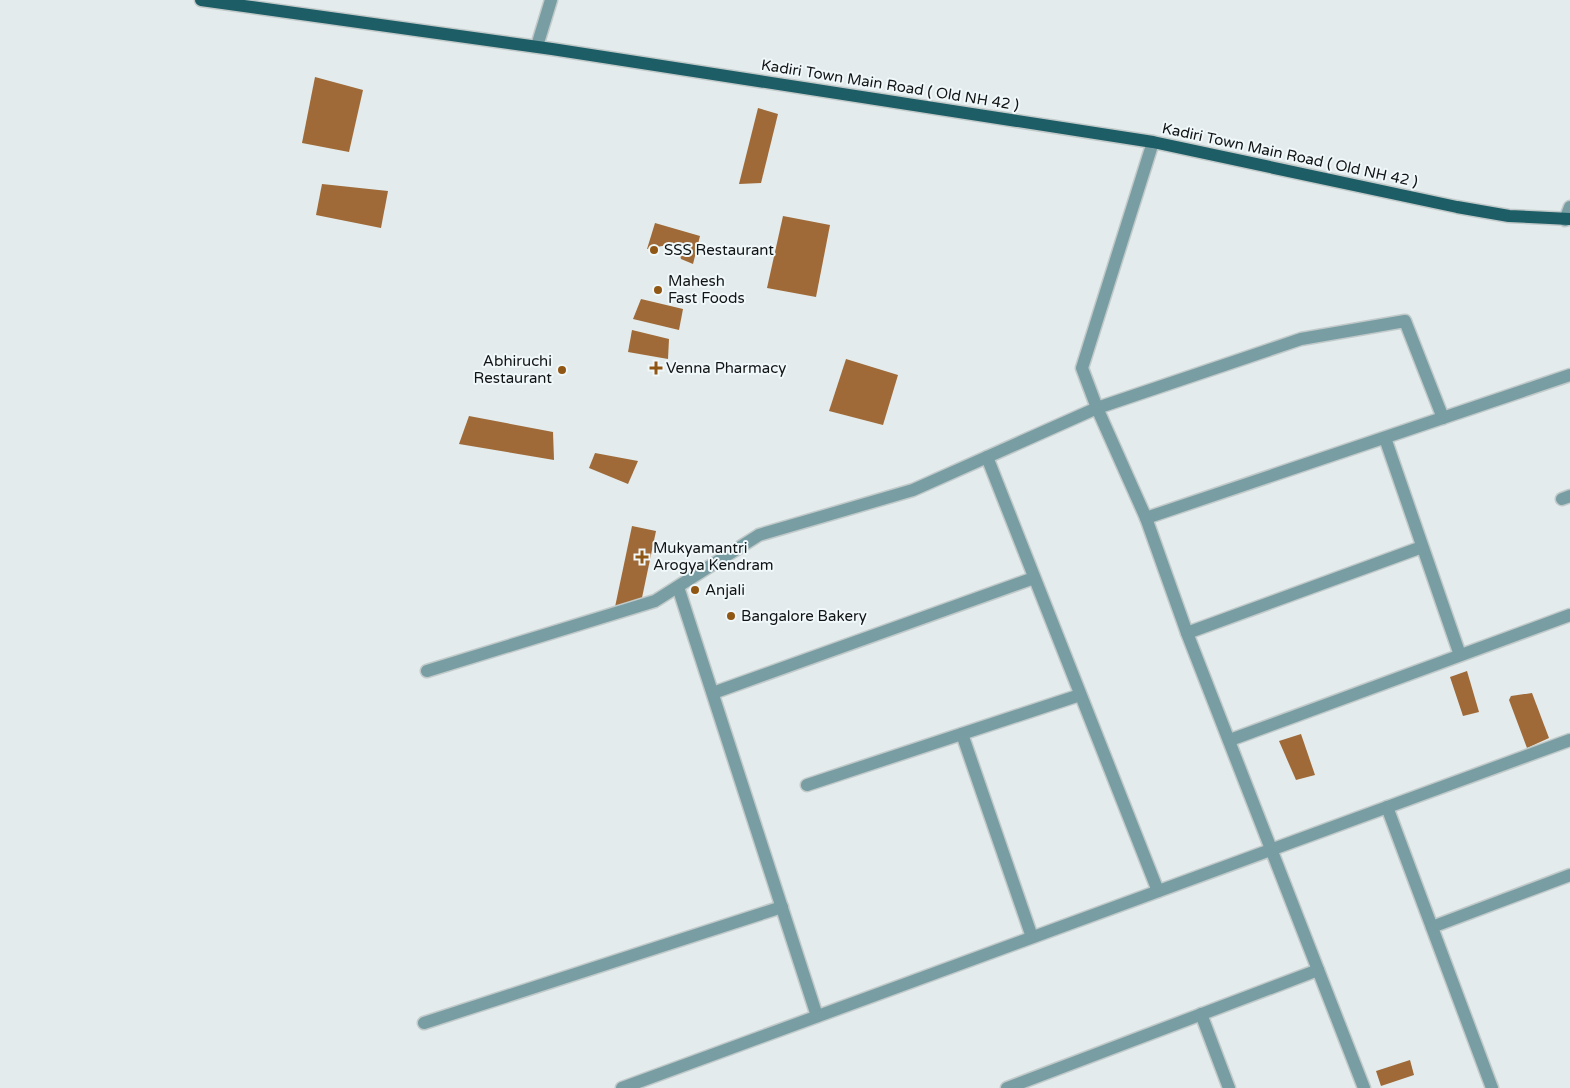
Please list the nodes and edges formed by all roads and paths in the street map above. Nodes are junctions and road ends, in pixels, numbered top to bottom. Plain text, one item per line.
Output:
1 (201, 0) edge
2 (552, 0) edge
3 (537, 46) junction
4 (1153, 142) junction
5 (1570, 207) edge
6 (1567, 220) edge
7 (1570, 375) edge
8 (1097, 408) junction
9 (1443, 418) junction
10 (1385, 438) junction
11 (987, 457) junction
12 (1146, 518) junction
13 (1422, 547) junction
14 (1034, 578) junction
15 (678, 587) junction
16 (1570, 615) edge
17 (1187, 632) junction
18 (1460, 655) junction
19 (427, 672) dead end
20 (713, 693) junction
21 (1080, 695) junction
22 (962, 734) junction
23 (1230, 740) junction
24 (1570, 740) edge
25 (806, 785) dead end
26 (1387, 807) junction
27 (1271, 850) junction
28 (1570, 875) edge
29 (1158, 891) junction
30 (782, 907) junction
31 (1432, 927) junction
32 (1032, 937) junction
33 (1318, 970) junction
34 (1202, 1014) junction
35 (817, 1016) junction
36 (424, 1023) dead end
37 (622, 1088) edge
38 (1007, 1088) edge
39 (1229, 1088) edge
40 (1364, 1088) edge
41 (1492, 1088) edge

1 - 3 main road, Kadiri Town Main Road ( Old NH 42 )
2 - 3 street
3 - 4 main road, Kadiri Town Main Road ( Old NH 42 )
4 - 6 main road, Kadiri Town Main Road ( Old NH 42 )
4 - 8 street
5 - 6 street
7 - 9 street
8 - 9 street
8 - 11 street
8 - 12 street
9 - 10 street
10 - 12 street
10 - 13 street
11 - 14 street
11 - 15 street
12 - 17 street
13 - 17 street
13 - 18 street
14 - 20 street
14 - 21 street
15 - 19 street
15 - 20 street
16 - 18 street
17 - 23 street
18 - 23 street
20 - 30 street
21 - 22 street
21 - 29 street
22 - 25 street
22 - 32 street
23 - 27 street
24 - 26 street
26 - 27 street
26 - 31 street
27 - 29 street
27 - 33 street
28 - 31 street
29 - 32 street
30 - 35 street
30 - 36 street
31 - 41 street
32 - 35 street
33 - 34 street
33 - 40 street
34 - 38 street
34 - 39 street
35 - 37 street

